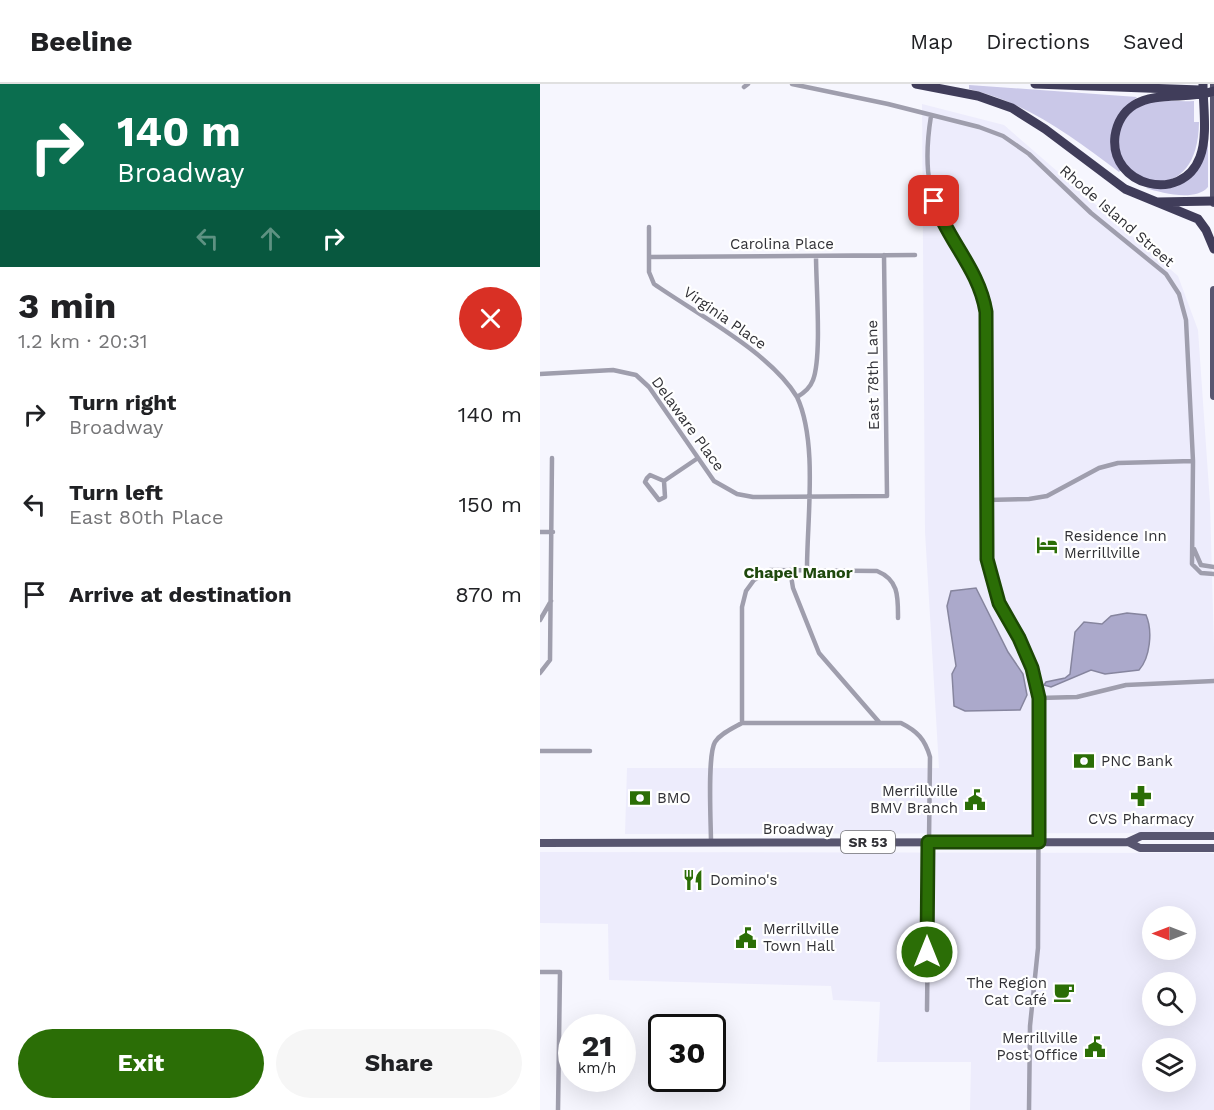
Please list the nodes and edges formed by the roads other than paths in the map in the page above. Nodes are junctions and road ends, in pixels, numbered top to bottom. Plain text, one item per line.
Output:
1 (792, 84) edge
2 (916, 84) edge
3 (1035, 84) edge
4 (1203, 84) edge
5 (1214, 84) edge
6 (1214, 91) edge
7 (1188, 94) junction
8 (931, 116) junction
9 (1157, 202) junction
10 (1214, 202) edge
11 (649, 227) dead end
12 (1214, 249) edge
13 (884, 255) junction
14 (915, 255) dead end
15 (816, 256) junction
16 (649, 257) junction
17 (1214, 291) edge
18 (540, 374) edge
19 (1214, 396) edge
20 (797, 398) junction
21 (552, 458) dead end
22 (698, 458) junction
23 (1193, 461) junction
24 (664, 481) junction
25 (887, 496) joint
26 (808, 497) junction
27 (987, 500) junction
28 (540, 532) edge
29 (553, 532) junction
30 (1194, 549) junction
31 (1214, 567) edge
32 (807, 569) junction
33 (790, 570) junction
34 (1214, 574) edge
35 (552, 600) junction
36 (898, 618) dead end
37 (540, 620) edge
38 (540, 673) edge
39 (1214, 681) edge
40 (1039, 698) junction
41 (879, 722) junction
42 (742, 723) junction
43 (540, 751) edge
44 (590, 751) dead end
45 (1214, 836) edge
46 (711, 842) junction
47 (928, 842) junction
48 (1039, 842) junction
49 (1128, 842) junction
50 (540, 843) edge
51 (1214, 848) edge
52 (540, 972) edge
53 (927, 1010) dead end
54 (558, 1110) edge
55 (1029, 1110) edge

1 - 8 street, Rhode Island Street
2 - 9 highway
3 - 7 highway
4 - 7 highway
5 - 10 main road
6 - 7 highway
8 - 23 street, Rhode Island Street
8 - 27 street
9 - 10 highway
9 - 12 highway
11 - 16 street, Virginia Place
13 - 14 street, Carolina Place
13 - 15 street, Carolina Place
13 - 25 street, East 78th Lane
15 - 16 street, Carolina Place
15 - 20 street
16 - 20 street, Virginia Place
17 - 19 main road
18 - 22 street, Delaware Place
20 - 26 street, Virginia Place
21 - 29 street
22 - 24 street
22 - 26 street, Delaware Place
23 - 27 street
23 - 30 street, Rhode Island Street
24 - 24 street
25 - 26 street, Delaware Place
26 - 32 street, Virginia Place
27 - 40 street
28 - 29 street
29 - 35 street
30 - 31 street
30 - 34 street, Rhode Island Street
32 - 33 street
32 - 36 street
33 - 41 street
33 - 42 street
35 - 37 street
35 - 38 street
39 - 40 street
40 - 48 street
41 - 42 street
41 - 47 street
42 - 46 street
43 - 44 street
45 - 49 main road, Broadway / SR 53
46 - 47 main road, Broadway / SR 53
46 - 50 main road, Broadway / SR 53
47 - 48 main road, Broadway / SR 53
47 - 53 street
48 - 49 main road, Broadway / SR 53
48 - 55 street
49 - 51 main road, Broadway / SR 53
52 - 54 street

